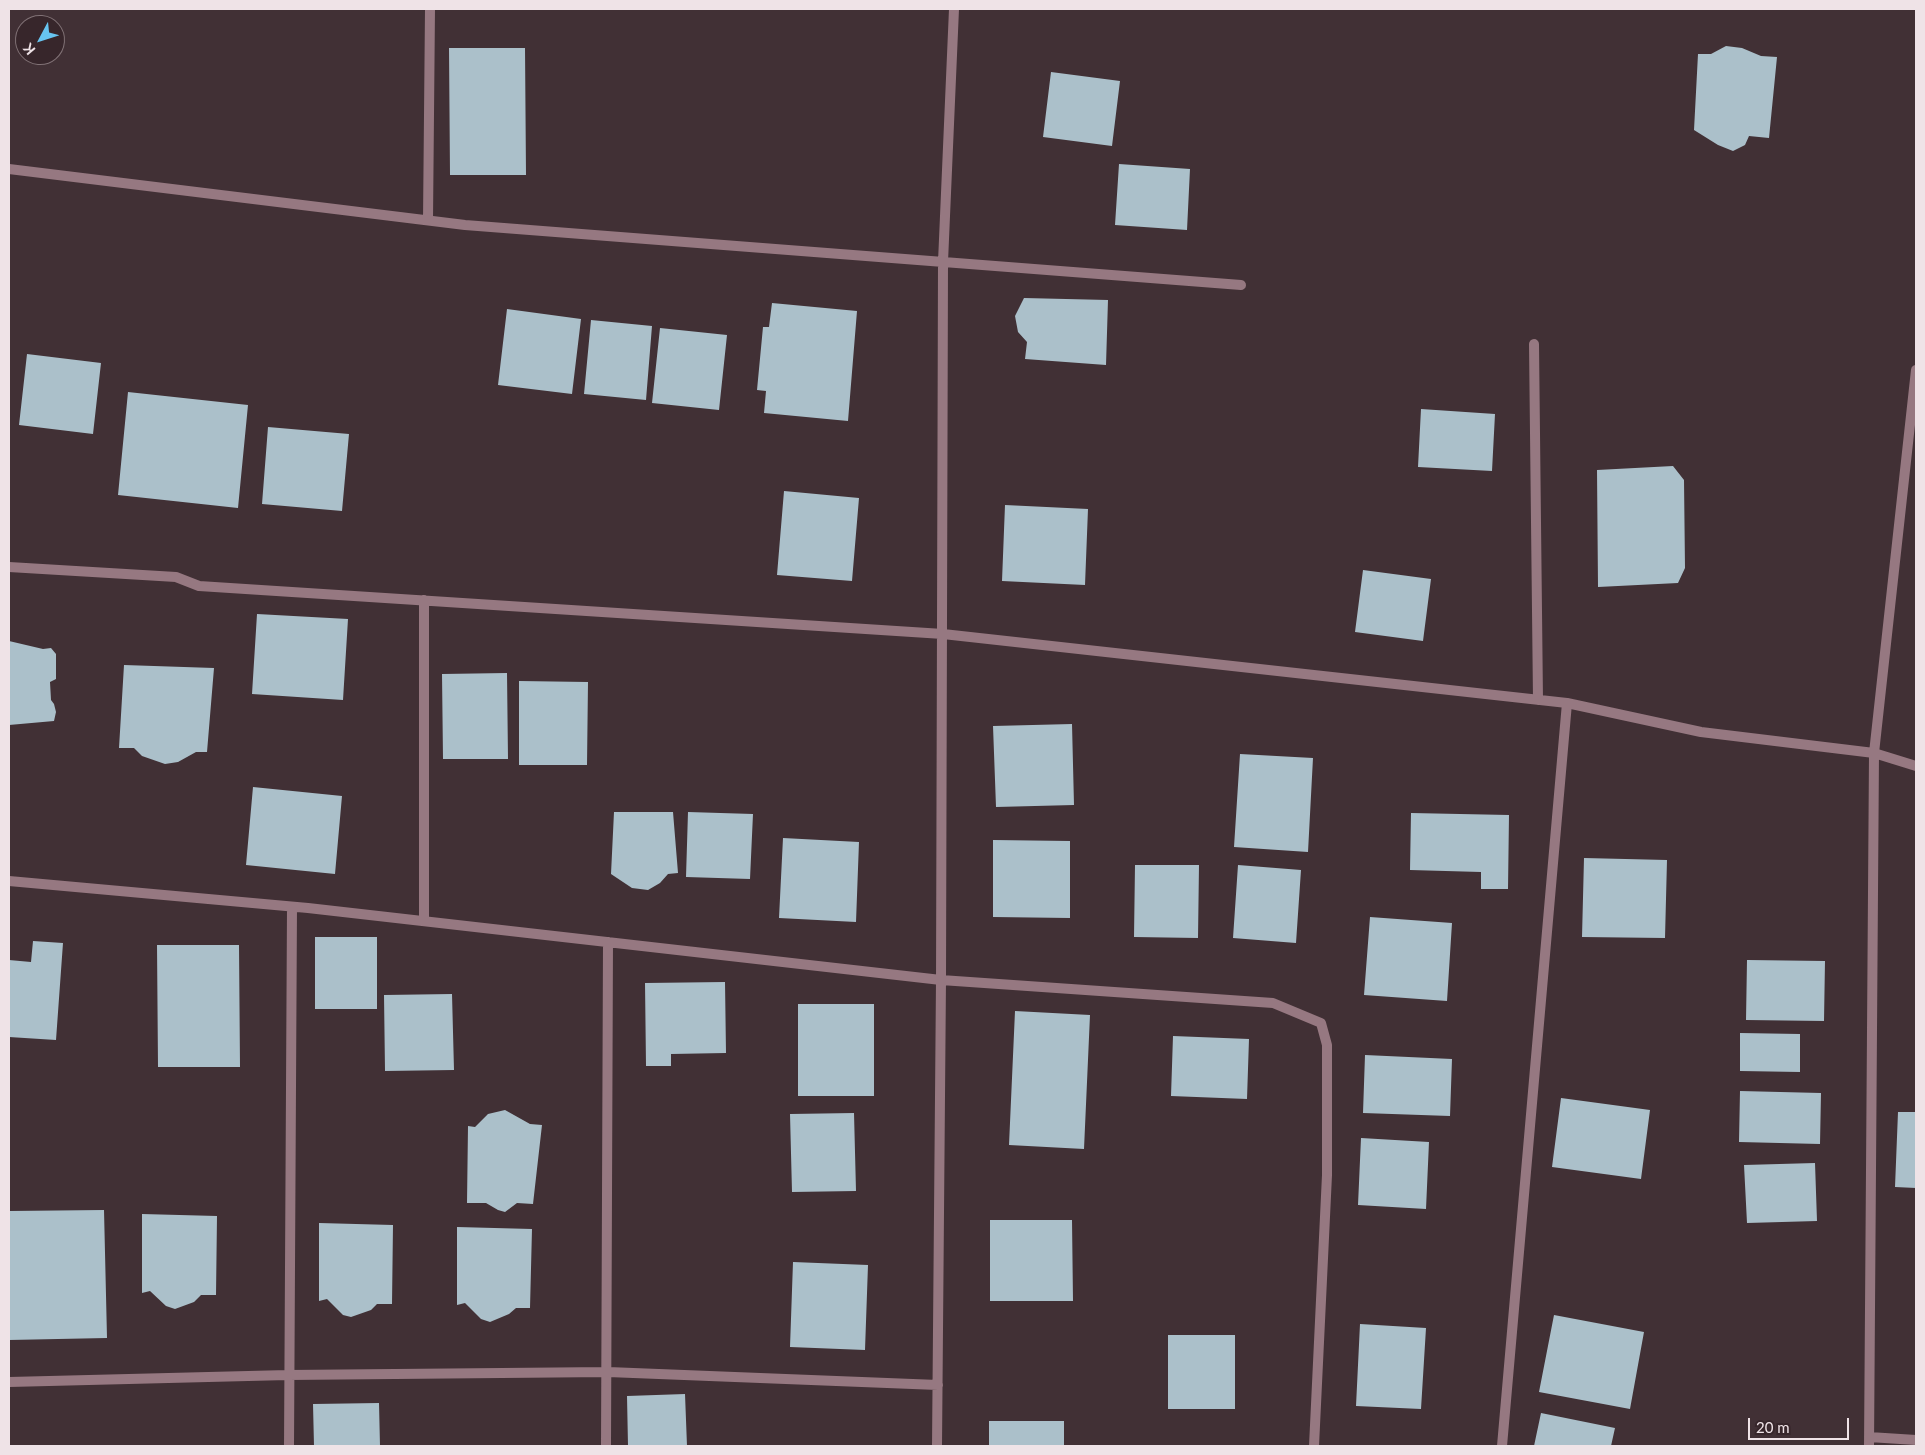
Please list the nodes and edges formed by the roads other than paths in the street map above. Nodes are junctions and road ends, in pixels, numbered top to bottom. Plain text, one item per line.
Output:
1 (430, 9) edge
2 (954, 9) edge
3 (9, 169) edge
4 (428, 220) junction
5 (943, 262) junction
6 (1241, 285) dead end
7 (1534, 344) dead end
8 (1916, 370) edge
9 (9, 568) edge
10 (424, 600) junction
11 (942, 634) junction
12 (1538, 700) junction
13 (1566, 703) junction
14 (1874, 753) junction
15 (1916, 766) edge
16 (9, 881) edge
17 (292, 907) junction
18 (424, 921) junction
19 (608, 942) junction
20 (941, 980) junction
21 (608, 1372) junction
22 (288, 1376) junction
23 (9, 1382) edge
24 (938, 1385) junction
25 (1916, 1440) edge
26 (1869, 1442) edge
27 (289, 1446) edge
28 (606, 1446) edge
29 (937, 1446) edge
30 (1314, 1446) edge
31 (1502, 1446) edge

1 - 4 street
2 - 5 street
3 - 4 street
4 - 5 street
5 - 6 street
5 - 11 street
7 - 12 street
8 - 14 street
9 - 10 street
10 - 11 street
10 - 18 street
11 - 12 street
11 - 20 street
12 - 13 street
13 - 14 street
13 - 31 street
14 - 15 street
14 - 26 street
16 - 17 street
17 - 18 street
17 - 22 street
18 - 19 street
19 - 20 street
19 - 21 street
20 - 24 street
20 - 30 street
21 - 22 street
21 - 24 street
21 - 28 street
22 - 23 street
22 - 27 street
24 - 29 street
25 - 26 street

